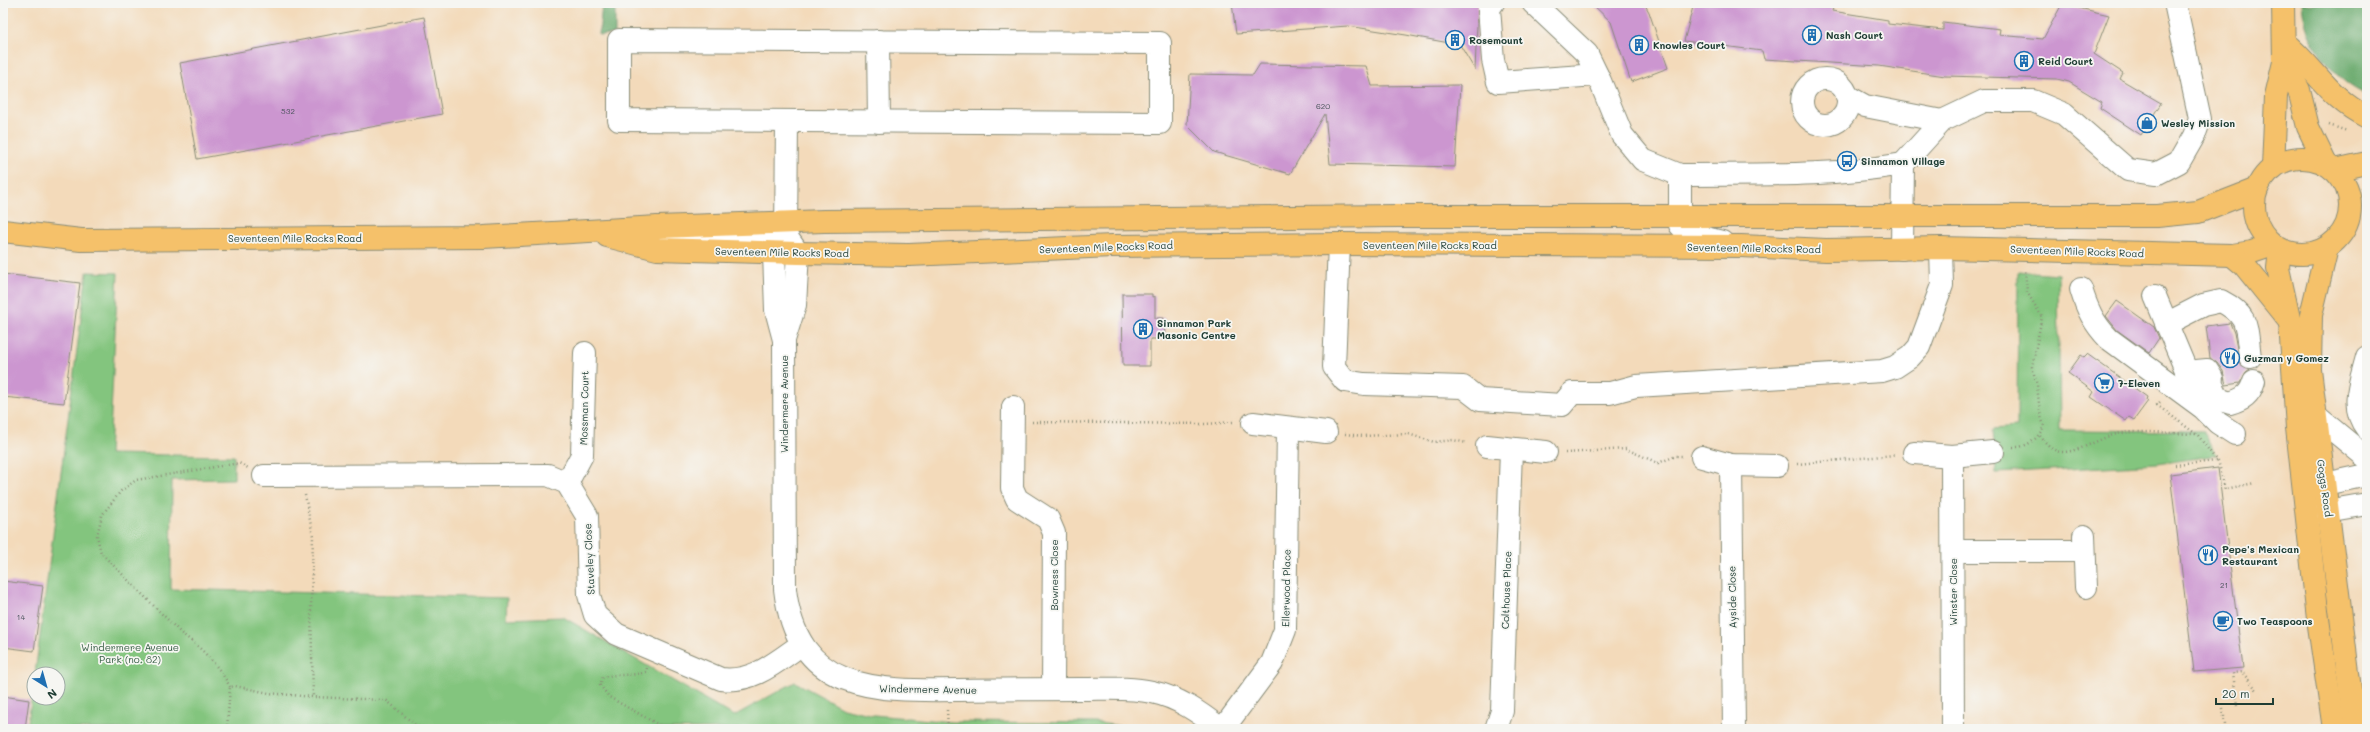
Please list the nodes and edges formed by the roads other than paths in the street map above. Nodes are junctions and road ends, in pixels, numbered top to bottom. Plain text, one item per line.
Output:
1 (1493, 3) edge
2 (1533, 3) edge
3 (2175, 3) edge
4 (2283, 3) edge
5 (878, 41) junction
6 (2284, 52) junction
7 (1597, 75) junction
8 (1856, 101) junction
9 (787, 121) junction
10 (1942, 121) junction
11 (879, 122) junction
12 (2360, 125) edge
13 (2367, 163) edge
14 (1903, 164) junction
15 (2331, 167) junction
16 (2273, 168) junction
17 (1680, 175) junction
18 (2257, 189) junction
19 (1902, 215) junction
20 (2358, 216) edge
21 (1680, 217) junction
22 (3, 231) edge
23 (587, 231) junction
24 (786, 241) junction
25 (1339, 244) junction
26 (1741, 246) junction
27 (2277, 247) junction
28 (1941, 248) junction
29 (2328, 248) junction
30 (1902, 249) junction
31 (2232, 255) junction
32 (2081, 289) dead end
33 (2154, 296) dead end
34 (2290, 323) junction
35 (2166, 324) junction
36 (585, 353) dead end
37 (2250, 357) dead end
38 (2367, 357) edge
39 (2186, 372) junction
40 (2254, 381) dead end
41 (2202, 408) junction
42 (1014, 415) road end
43 (2314, 415) junction
44 (1253, 423) road end
45 (1288, 429) junction
46 (2367, 429) edge
47 (1326, 432) road end
48 (2235, 434) dead end
49 (1487, 446) road end
50 (1510, 450) junction
51 (1546, 452) road end
52 (1993, 452) road end
53 (1914, 453) road end
54 (1952, 456) junction
55 (1702, 457) road end
56 (2367, 458) edge
57 (1731, 465) junction
58 (1777, 466) road end
59 (2367, 475) edge
60 (264, 476) road end
61 (567, 483) junction
62 (2314, 487) junction
63 (2367, 504) edge
64 (2318, 513) junction
65 (1953, 551) junction
66 (2086, 587) dead end
67 (802, 644) junction
68 (1053, 689) junction
69 (1222, 729) edge
70 (1496, 729) edge
71 (1734, 729) edge
72 (1953, 729) edge
73 (2334, 729) edge
74 (2355, 729) edge

1 - 7 street
2 - 7 street
3 - 10 street
4 - 6 main road
5 - 9 street
5 - 11 street
5 - 11 street
6 - 12 main road
6 - 15 main road
6 - 16 main road
7 - 17 street
8 - 8 street
8 - 10 street
9 - 11 street
9 - 24 street, Windermere Avenue
10 - 14 street
13 - 15 main road
14 - 17 street
14 - 19 street
15 - 16 main road
15 - 20 main road
16 - 18 main road
17 - 21 street
18 - 19 main road, Seventeen Mile Rocks Road
18 - 27 main road
19 - 21 main road, Seventeen Mile Rocks Road
19 - 30 street
20 - 29 main road
21 - 24 main road, Seventeen Mile Rocks Road
21 - 26 street
22 - 23 main road, Seventeen Mile Rocks Road
23 - 24 main road, Seventeen Mile Rocks Road
23 - 24 main road, Seventeen Mile Rocks Road
24 - 25 main road, Seventeen Mile Rocks Road
24 - 67 street, Windermere Avenue
25 - 26 main road, Seventeen Mile Rocks Road
25 - 28 street
26 - 30 main road, Seventeen Mile Rocks Road
27 - 29 main road
27 - 31 main road, Seventeen Mile Rocks Road
27 - 34 main road, Goggs Road
28 - 30 main road, Seventeen Mile Rocks Road
28 - 31 main road, Seventeen Mile Rocks Road
29 - 43 main road, Goggs Road
31 - 34 main road
32 - 41 street
33 - 35 street
34 - 62 main road, Goggs Road
35 - 37 street
35 - 39 street
36 - 61 street, Mossman Court
38 - 46 street
39 - 40 street
39 - 41 street
41 - 48 street
42 - 68 street, Bowness Close
43 - 56 street
43 - 62 main road, Goggs Road
44 - 45 street
45 - 47 street
45 - 69 street, Ellerwood Place
49 - 50 street
50 - 51 street
50 - 70 street, Colthouse Place
52 - 54 street
53 - 54 street
54 - 65 street, Winster Close
55 - 57 street
57 - 58 street
57 - 71 street, Ayside Close
59 - 62 street
60 - 61 street
61 - 67 street, Staveley Close
62 - 64 main road, Goggs Road
63 - 64 street
64 - 73 main road, Goggs Road
64 - 74 main road, Goggs Road
65 - 66 street
65 - 72 street, Winster Close
67 - 68 street, Windermere Avenue
68 - 69 street, Windermere Avenue

